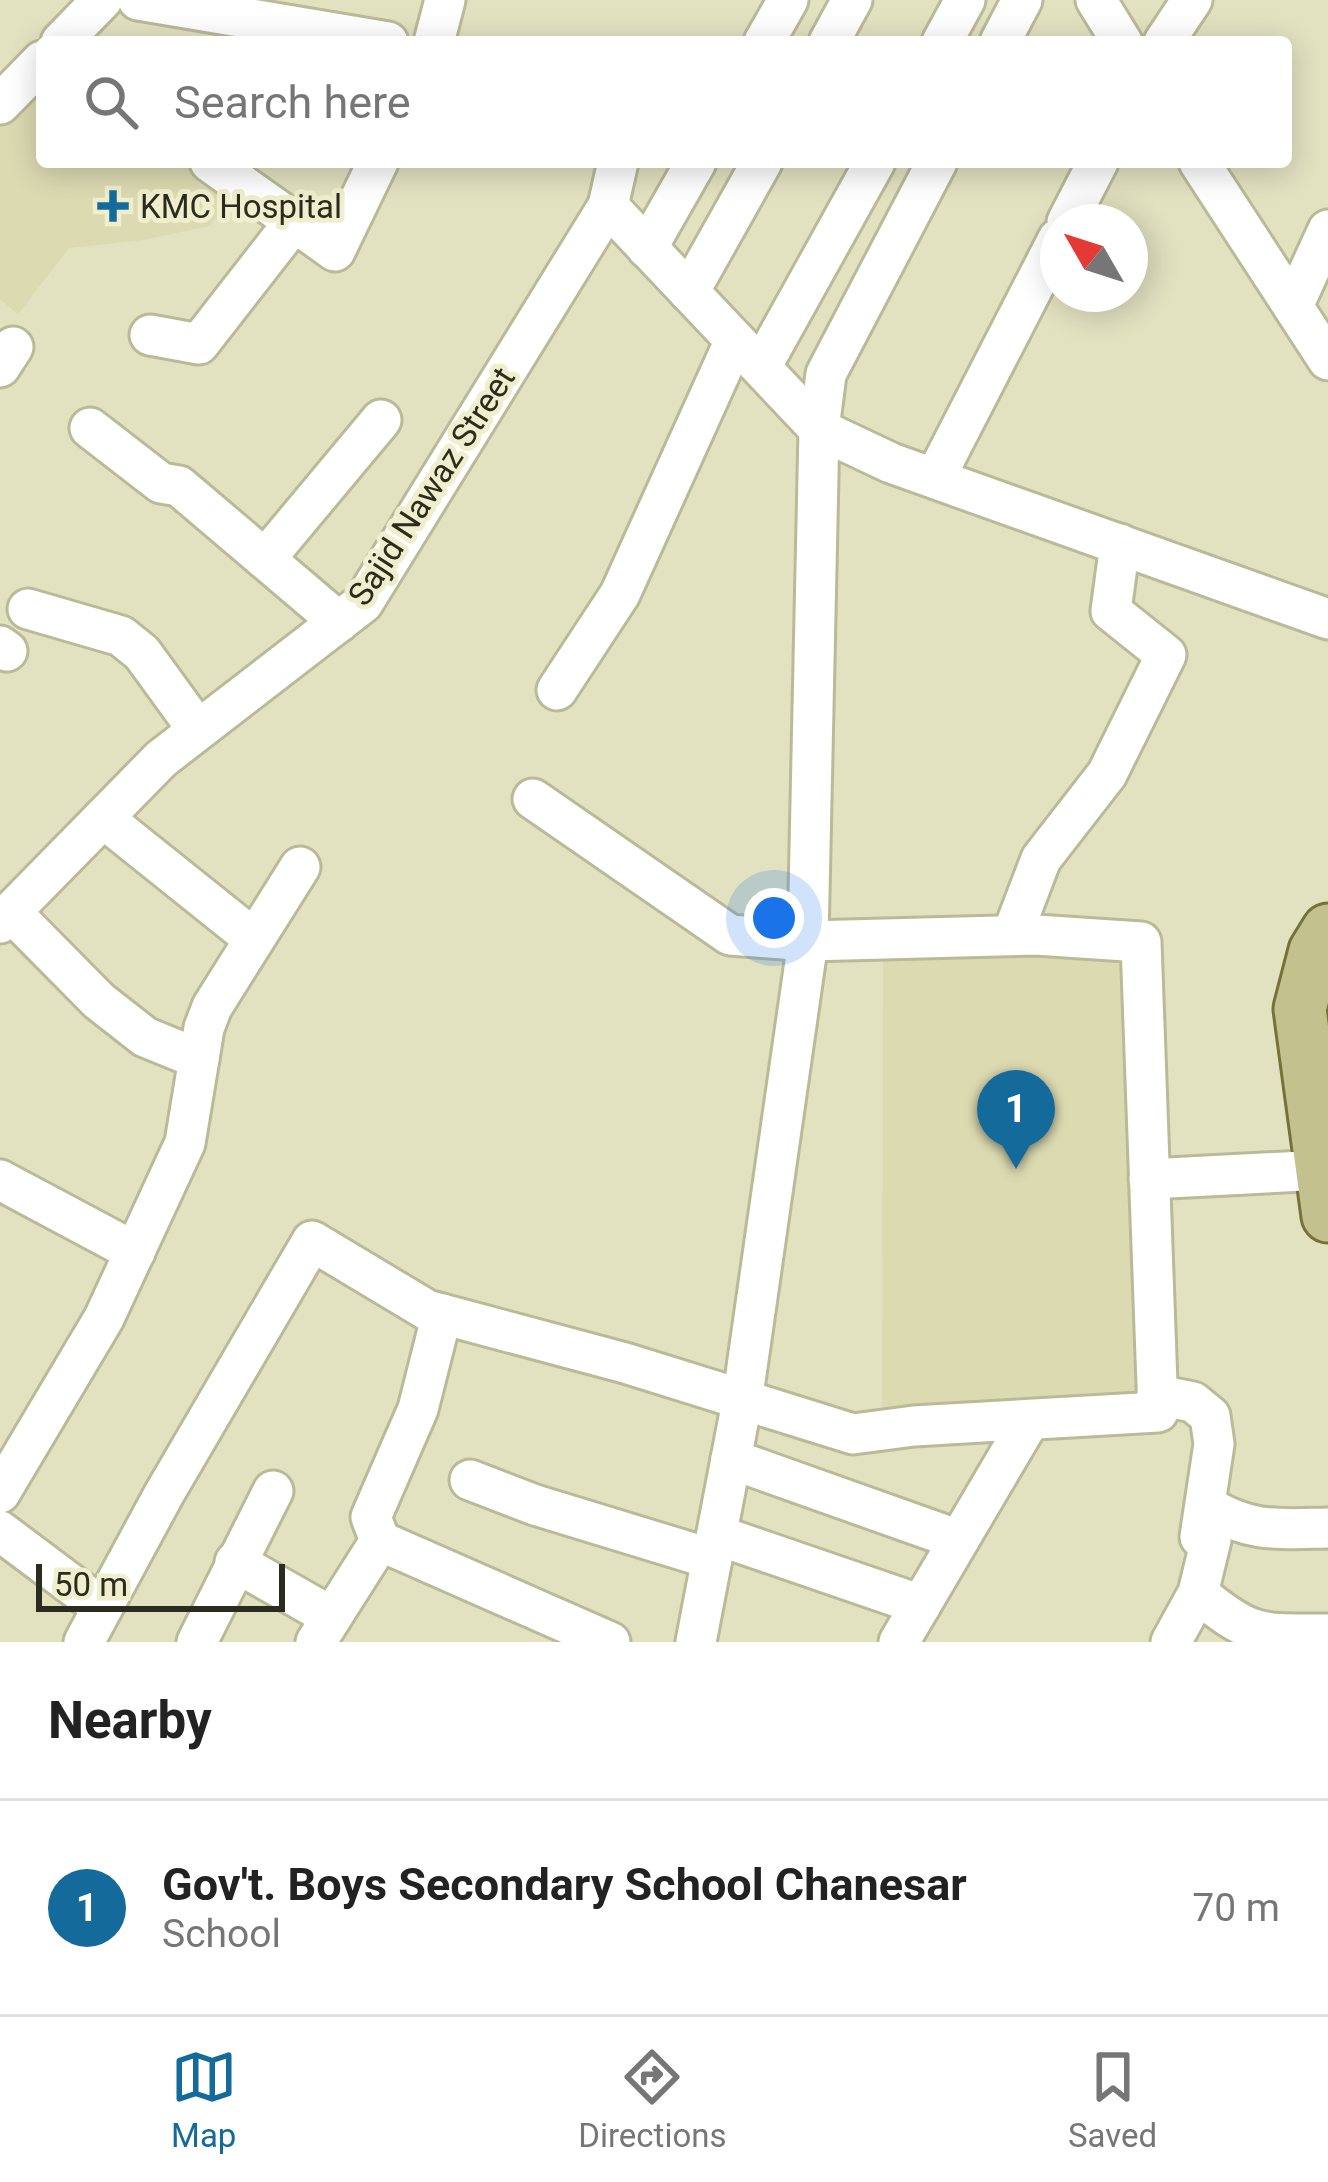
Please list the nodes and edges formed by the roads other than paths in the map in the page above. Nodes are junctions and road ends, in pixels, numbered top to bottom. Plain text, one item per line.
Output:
1 (102, 0) edge
2 (138, 0) edge
3 (445, 0) edge
4 (788, 0) edge
5 (852, 0) edge
6 (965, 0) edge
7 (1022, 0) edge
8 (1096, 0) edge
9 (1192, 0) edge
10 (67, 36) edge
11 (352, 36) edge
12 (436, 36) edge
13 (767, 36) edge
14 (832, 36) edge
15 (945, 36) edge
16 (1003, 36) edge
17 (1118, 36) edge
18 (1168, 36) edge
19 (36, 67) edge
20 (0, 104) edge
21 (218, 168) edge
22 (375, 168) edge
23 (617, 168) edge
24 (693, 168) edge
25 (759, 168) edge
26 (871, 168) edge
27 (934, 168) edge
28 (1095, 168) edge
29 (1203, 168) edge
30 (1076, 204) edge
31 (608, 206) junction
32 (294, 222) junction
33 (1328, 230) edge
34 (647, 248) junction
35 (1040, 274) edge
36 (689, 292) junction
37 (1294, 306) junction
38 (150, 334) dead end
39 (748, 353) junction
40 (1328, 360) edge
41 (381, 420) dead end
42 (90, 428) dead end
43 (819, 429) junction
44 (935, 478) junction
45 (1120, 544) junction
46 (265, 559) junction
47 (28, 609) dead end
48 (1328, 619) edge
49 (339, 622) junction
50 (557, 690) dead end
51 (198, 730) junction
52 (532, 799) dead end
53 (104, 818) junction
54 (300, 867) dead end
55 (5, 918) edge
56 (1328, 929) edge
57 (1012, 935) junction
58 (254, 939) junction
59 (808, 941) junction
60 (199, 1059) junction
61 (1150, 1179) junction
62 (0, 1180) edge
63 (1325, 1193) edge
64 (134, 1252) junction
65 (442, 1314) junction
66 (1157, 1395) junction
67 (742, 1402) junction
68 (1029, 1421) junction
69 (731, 1459) junction
70 (470, 1480) dead end
71 (273, 1491) dead end
72 (0, 1493) edge
73 (1207, 1506) junction
74 (1328, 1528) edge
75 (0, 1531) edge
76 (959, 1540) junction
77 (380, 1541) junction
78 (714, 1546) junction
79 (235, 1562) junction
80 (1198, 1593) junction
81 (921, 1605) junction
82 (92, 1624) edge
83 (324, 1629) edge
84 (1328, 1634) edge
85 (705, 1640) edge
86 (197, 1642) edge
87 (610, 1642) edge
88 (899, 1642) edge
89 (1171, 1642) edge

1 - 10 street
2 - 11 street
3 - 12 street
4 - 13 street
5 - 14 street
6 - 15 street
7 - 16 street
8 - 17 street
9 - 18 street
19 - 20 street
21 - 32 street
22 - 32 street
23 - 31 street, Sajid Nawaz Street
24 - 34 street
25 - 36 street
26 - 39 street
27 - 43 street
28 - 30 street
29 - 37 street
31 - 34 street
31 - 49 street, Sajid Nawaz Street
32 - 38 street
33 - 37 street
34 - 36 street
35 - 44 street
36 - 39 street
37 - 40 street
39 - 43 street
39 - 50 street
41 - 46 street
42 - 46 street
43 - 44 street
43 - 59 street
44 - 45 street
45 - 48 street
45 - 57 street
46 - 49 street
47 - 51 street
49 - 51 street, Sajid Nawaz Street
51 - 53 street, Sajid Nawaz Street
52 - 59 street
53 - 55 street, Sajid Nawaz Street
53 - 58 street
54 - 58 street
55 - 60 street
56 - 63 main road
57 - 59 street
57 - 61 street
58 - 60 street
59 - 67 street
60 - 64 street
61 - 63 street
61 - 66 street
62 - 64 street
64 - 72 street
65 - 67 street
65 - 77 street
65 - 82 street
66 - 68 street
66 - 73 street
67 - 68 street
67 - 69 street
68 - 76 street
69 - 76 street
69 - 78 street
70 - 78 street
71 - 79 street
73 - 74 street
73 - 80 street
75 - 82 street
76 - 81 street
77 - 83 street
77 - 87 street
78 - 81 street
78 - 85 street
79 - 83 street
79 - 86 street
80 - 84 street
80 - 89 street
81 - 88 street

